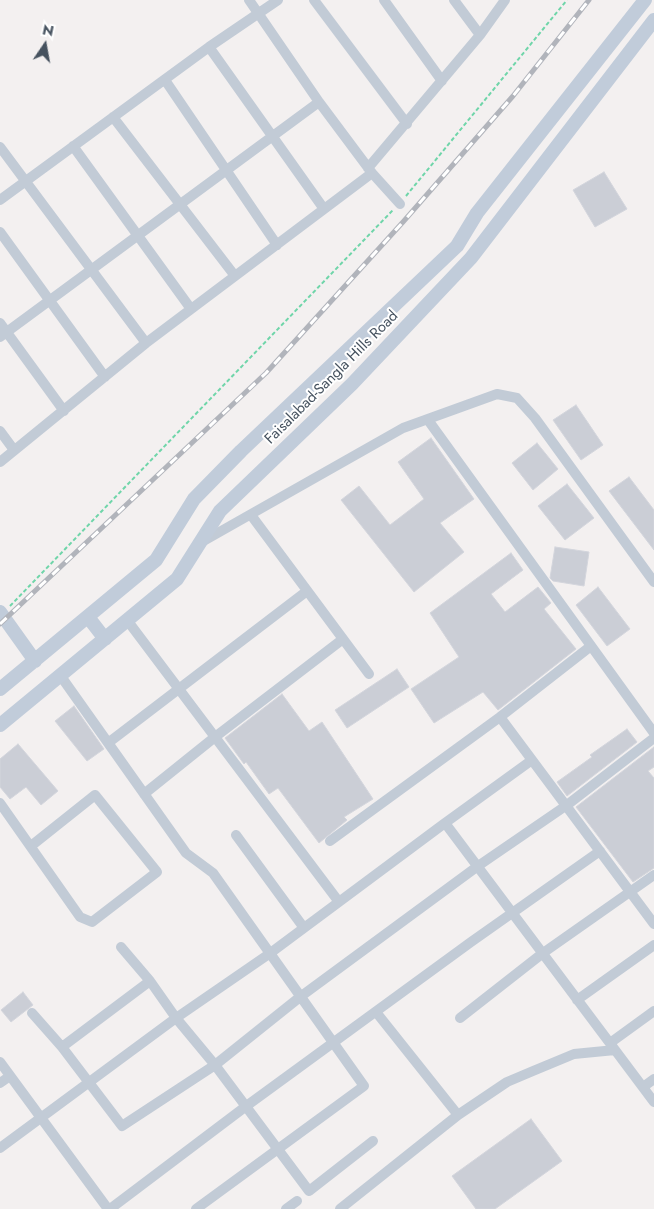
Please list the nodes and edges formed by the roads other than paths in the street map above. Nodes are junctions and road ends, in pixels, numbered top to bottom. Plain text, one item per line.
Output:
1 (249, 0) edge
2 (278, 0) edge
3 (314, 0) edge
4 (384, 0) edge
5 (454, 0) edge
6 (504, 0) edge
7 (645, 0) edge
8 (258, 13) junction
9 (654, 20) edge
10 (480, 35) junction
11 (210, 47) junction
12 (165, 80) junction
13 (442, 81) junction
14 (319, 102) junction
15 (114, 117) junction
16 (407, 124) junction
17 (273, 137) junction
18 (73, 146) junction
19 (0, 147) edge
20 (227, 171) junction
21 (370, 171) junction
22 (25, 182) junction
23 (0, 200) edge
24 (400, 204) road end
25 (180, 205) junction
26 (324, 209) junction
27 (0, 232) edge
28 (138, 236) junction
29 (277, 245) junction
30 (91, 270) junction
31 (235, 276) junction
32 (50, 301) junction
33 (191, 310) junction
34 (0, 323) edge
35 (4, 334) edge
36 (146, 343) junction
37 (104, 377) junction
38 (64, 411) junction
39 (428, 420) junction
40 (0, 431) edge
41 (14, 450) junction
42 (0, 462) edge
43 (251, 515) junction
44 (200, 544) junction
45 (654, 582) edge
46 (307, 591) junction
47 (1, 613) edge
48 (88, 617) junction
49 (127, 620) junction
50 (105, 639) junction
51 (343, 639) junction
52 (591, 646) junction
53 (35, 661) junction
54 (369, 674) dead end
55 (60, 676) junction
56 (178, 688) junction
57 (0, 690) edge
58 (500, 717) junction
59 (0, 725) edge
60 (654, 733) edge
61 (215, 737) junction
62 (654, 738) edge
63 (108, 743) junction
64 (532, 760) junction
65 (144, 794) junction
66 (0, 803) edge
67 (567, 805) junction
68 (445, 823) junction
69 (236, 835) dead end
70 (330, 841) dead end
71 (31, 846) junction
72 (600, 851) junction
73 (478, 866) junction
74 (654, 874) edge
75 (631, 892) junction
76 (339, 902) junction
77 (512, 912) junction
78 (654, 924) edge
79 (304, 928) junction
80 (654, 945) edge
81 (121, 947) dead end
82 (269, 954) junction
83 (543, 954) junction
84 (150, 981) junction
85 (300, 997) junction
86 (577, 1000) junction
87 (654, 1011) edge
88 (376, 1012) junction
89 (32, 1013) dead end
90 (176, 1018) junction
91 (460, 1018) dead end
92 (333, 1043) junction
93 (612, 1046) junction
94 (62, 1047) junction
95 (0, 1062) edge
96 (215, 1065) junction
97 (10, 1076) junction
98 (654, 1079) edge
99 (0, 1083) edge
100 (88, 1083) junction
101 (643, 1087) junction
102 (654, 1102) edge
103 (245, 1106) junction
104 (458, 1115) junction
105 (41, 1118) junction
106 (373, 1141) dead end
107 (0, 1148) edge
108 (278, 1148) junction
109 (297, 1201) dead end
110 (109, 1209) edge
111 (196, 1209) edge
112 (286, 1209) edge
113 (340, 1209) edge

1 - 8 street
2 - 8 street
3 - 16 street
4 - 13 street
5 - 10 street
6 - 10 street
7 - 48 main road, Faisalabad-Sangla Hills Road
8 - 11 street
8 - 14 street
9 - 44 main road, Faisalabad-Sangla Hills Road
10 - 13 street
11 - 12 street
11 - 17 street
12 - 15 street
12 - 20 street
13 - 16 street
14 - 17 street
14 - 21 street
15 - 18 street
15 - 25 street
16 - 21 street
17 - 20 street
17 - 26 street
18 - 22 street
18 - 28 street
19 - 22 street
20 - 25 street
20 - 29 street
21 - 24 street
21 - 26 street
22 - 23 street
22 - 30 street
25 - 28 street
25 - 31 street
26 - 29 street
27 - 32 street
28 - 30 street
28 - 33 street
29 - 31 street
30 - 32 street
30 - 36 street
31 - 33 street
32 - 35 street
32 - 37 street
33 - 36 street
34 - 35 street
35 - 38 street
36 - 37 street
37 - 38 street
38 - 41 street
39 - 43 street
39 - 45 street
39 - 52 street
40 - 41 street
41 - 42 street
43 - 44 street
43 - 46 street
44 - 49 main road, Faisalabad-Sangla Hills Road
46 - 51 street
46 - 56 street
47 - 53 main road
48 - 50 main road
48 - 53 main road, Faisalabad-Sangla Hills Road
49 - 50 main road, Faisalabad-Sangla Hills Road
49 - 56 street
50 - 55 main road, Faisalabad-Sangla Hills Road
51 - 54 street
51 - 61 street
52 - 58 street
52 - 60 street
53 - 57 main road, Faisalabad-Sangla Hills Road
55 - 59 main road, Faisalabad-Sangla Hills Road
55 - 63 street
56 - 61 street
56 - 63 street
58 - 64 street
58 - 70 street
61 - 65 street
61 - 76 street
62 - 67 street
63 - 65 street
64 - 67 street
64 - 68 street
65 - 82 street
66 - 71 street
67 - 72 street
67 - 73 street
68 - 73 street
68 - 76 street
69 - 79 street
71 - 71 street
72 - 75 street
72 - 77 street
73 - 77 street
73 - 85 street
74 - 75 street
75 - 78 street
75 - 83 street
76 - 79 street
77 - 83 street
77 - 88 street
79 - 82 street
80 - 86 street
81 - 84 street
82 - 85 street
82 - 90 street
83 - 86 street
83 - 91 street
84 - 90 street
84 - 94 street
85 - 92 street
85 - 96 street
86 - 93 street
87 - 93 street
88 - 92 street
88 - 104 street
89 - 94 street
90 - 96 street
90 - 100 street
92 - 103 street
92 - 108 street
93 - 101 street
93 - 104 street
94 - 100 street
95 - 97 street
96 - 100 street
96 - 103 street
97 - 99 street
97 - 105 street
98 - 101 street
100 - 105 street
101 - 102 street
103 - 108 street
103 - 110 street
104 - 113 street
105 - 107 street
105 - 110 street
106 - 108 street
108 - 111 street
109 - 112 street

